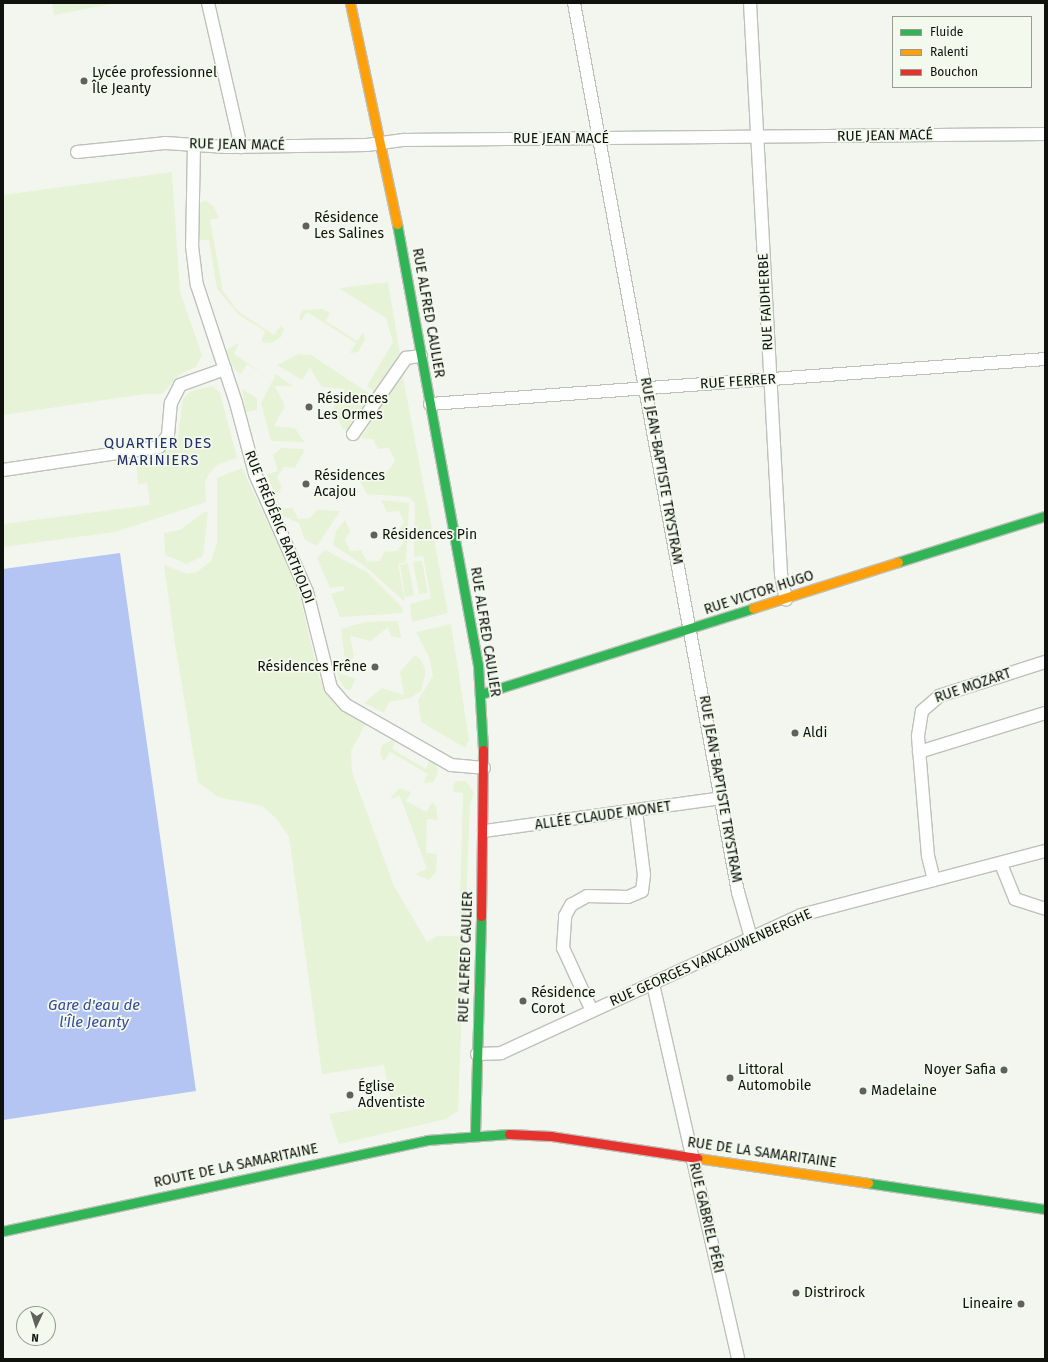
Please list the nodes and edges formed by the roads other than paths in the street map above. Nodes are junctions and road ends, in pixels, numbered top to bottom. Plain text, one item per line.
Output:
1 (208, 3) edge
2 (350, 3) edge
3 (574, 3) edge
4 (750, 3) edge
5 (1045, 134) edge
6 (757, 137) junction
7 (600, 139) junction
8 (382, 142) junction
9 (194, 144) junction
10 (241, 147) junction
11 (77, 152) dead end
12 (421, 356) junction
13 (1045, 359) edge
14 (225, 369) junction
15 (770, 379) junction
16 (646, 388) junction
17 (430, 404) junction
18 (354, 434) dead end
19 (3, 470) edge
20 (1045, 517) edge
21 (786, 600) junction
22 (690, 630) junction
23 (1045, 662) edge
24 (481, 694) junction
25 (1045, 713) edge
26 (919, 752) junction
27 (484, 768) junction
28 (721, 798) junction
29 (636, 811) junction
30 (484, 831) junction
31 (1045, 851) edge
32 (1001, 864) junction
33 (934, 880) junction
34 (1045, 910) edge
35 (751, 938) junction
36 (653, 984) junction
37 (592, 1011) junction
38 (477, 1054) junction
39 (475, 1134) junction
40 (693, 1158) junction
41 (1045, 1209) edge
42 (3, 1231) edge
43 (738, 1359) edge

1 - 10 street
2 - 8 street, RUE ALFRED CAULIER
3 - 7 street, RUE JEAN-BAPTISTE TRYSTRAM
4 - 6 street, RUE FAIDHERBE
5 - 6 street, RUE JEAN MACÉ
6 - 7 street, RUE JEAN MACÉ
6 - 15 street, RUE FAIDHERBE
7 - 8 street, RUE JEAN MACÉ
7 - 16 street, RUE JEAN-BAPTISTE TRYSTRAM
8 - 10 street, RUE JEAN MACÉ
8 - 12 street, RUE ALFRED CAULIER
9 - 10 street, RUE JEAN MACÉ
9 - 11 street, RUE JEAN MACÉ
9 - 14 street, RUE FRÉDÉRIC BARTHOLDI
12 - 17 street, RUE ALFRED CAULIER
12 - 18 street
13 - 15 street, RUE FERRER
14 - 19 street
14 - 27 street, RUE FRÉDÉRIC BARTHOLDI
15 - 16 street, RUE FERRER
15 - 21 street, RUE FAIDHERBE
16 - 17 street, RUE FERRER
16 - 22 street, RUE JEAN-BAPTISTE TRYSTRAM
17 - 24 street, RUE ALFRED CAULIER
20 - 21 street, RUE VICTOR HUGO
21 - 22 street, RUE VICTOR HUGO
22 - 24 street, RUE VICTOR HUGO
22 - 28 street, RUE JEAN-BAPTISTE TRYSTRAM
23 - 26 street, RUE MOZART
24 - 27 street, RUE ALFRED CAULIER
25 - 26 street
26 - 33 street, RUE MOZART
27 - 30 street, RUE ALFRED CAULIER
28 - 29 street, ALLÉE CLAUDE MONET
28 - 35 street, RUE JEAN-BAPTISTE TRYSTRAM
29 - 30 street, ALLÉE CLAUDE MONET
29 - 37 street
30 - 38 street, RUE ALFRED CAULIER
31 - 32 street, RUE GEORGES VANCAUWENBERGHE
32 - 33 street, RUE GEORGES VANCAUWENBERGHE
32 - 34 street
33 - 35 street, RUE GEORGES VANCAUWENBERGHE
35 - 36 street, RUE GEORGES VANCAUWENBERGHE
36 - 37 street, RUE GEORGES VANCAUWENBERGHE
36 - 40 street, RUE GABRIEL PÉRI
37 - 38 street, RUE GEORGES VANCAUWENBERGHE
38 - 39 street, RUE ALFRED CAULIER
39 - 40 street, RUE DE LA SAMARITAINE
39 - 42 street, ROUTE DE LA SAMARITAINE
40 - 41 street, RUE DE LA SAMARITAINE
40 - 43 street, RUE GABRIEL PÉRI

